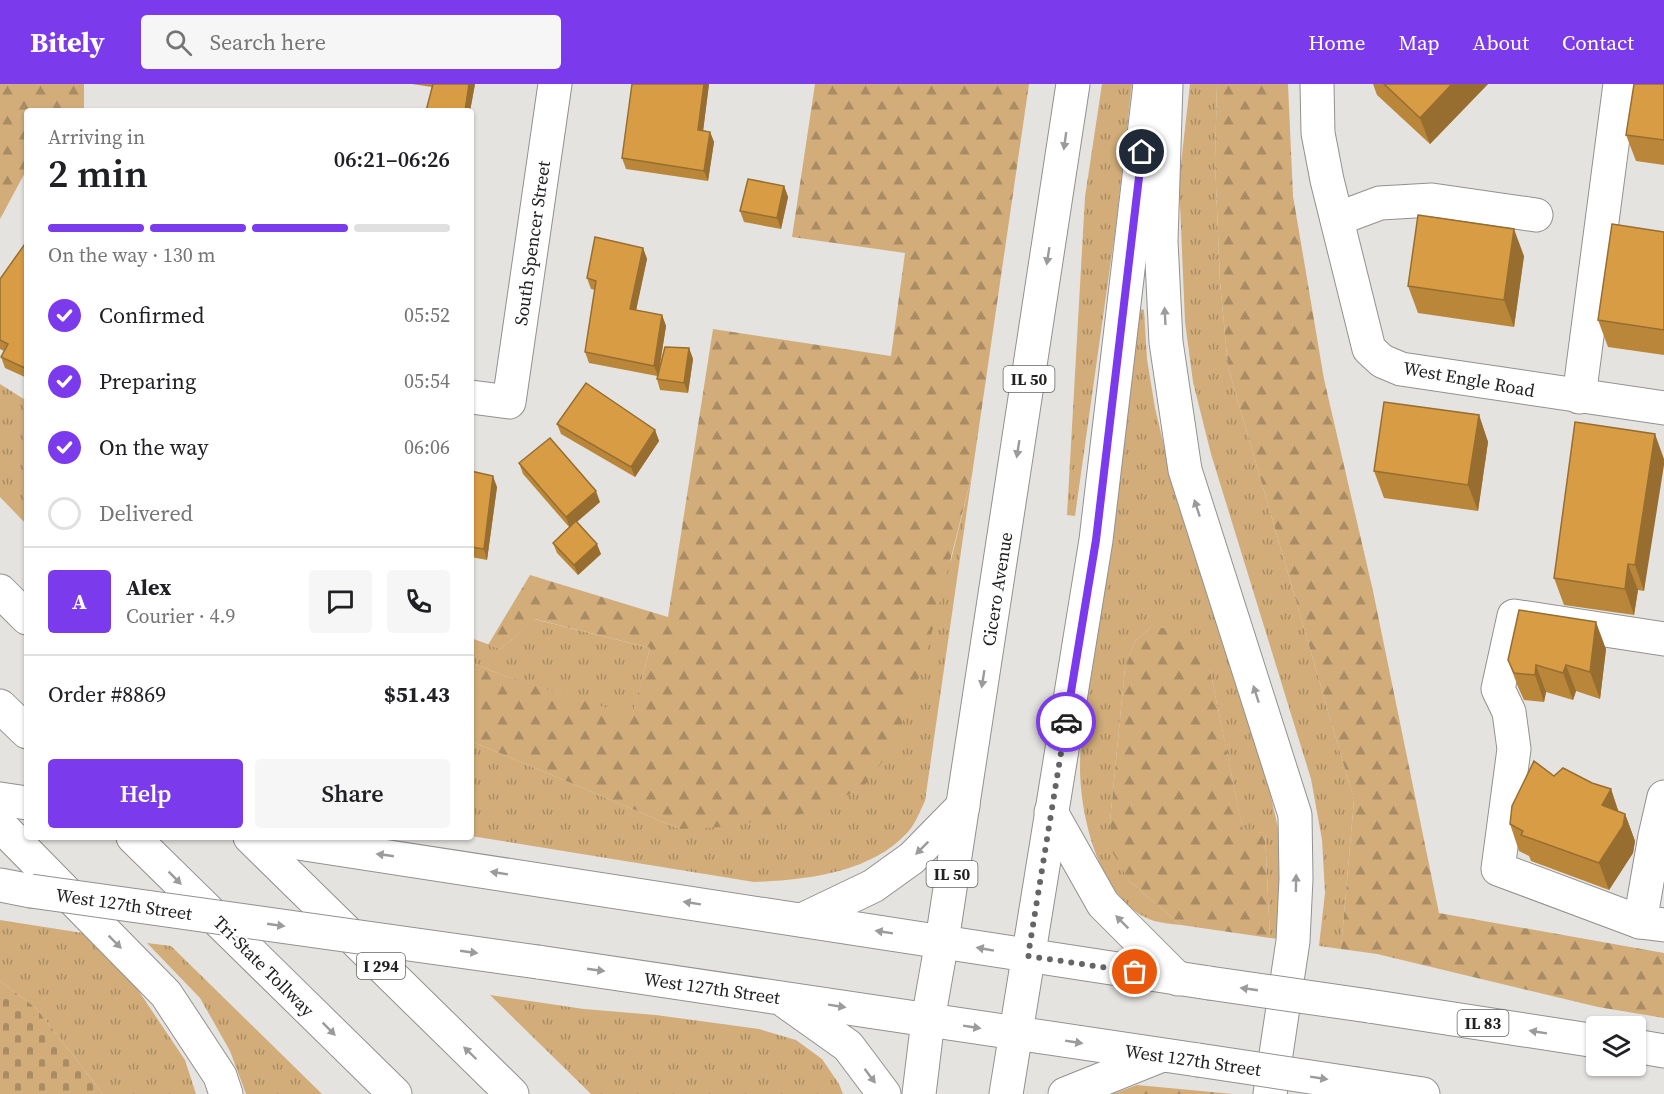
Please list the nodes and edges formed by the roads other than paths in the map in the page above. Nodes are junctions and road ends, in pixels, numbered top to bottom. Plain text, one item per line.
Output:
1 (555, 84) edge
2 (1073, 84) edge
3 (1150, 84) edge
4 (1167, 84) edge
5 (1317, 84) edge
6 (1620, 84) edge
7 (1536, 216) dead end
8 (1337, 219) junction
9 (474, 397) edge
10 (1579, 397) junction
11 (1664, 408) edge
12 (0, 591) edge
13 (24, 615) edge
14 (1664, 639) edge
15 (0, 706) edge
16 (24, 729) edge
17 (1664, 797) edge
18 (0, 799) edge
19 (24, 803) edge
20 (963, 806) junction
21 (1051, 812) junction
22 (0, 825) edge
23 (136, 840) edge
24 (253, 840) edge
25 (279, 840) edge
26 (15, 888) edge
27 (802, 920) junction
28 (1652, 924) edge
29 (942, 941) junction
30 (1028, 956) junction
31 (1193, 981) junction
32 (779, 998) junction
33 (928, 1020) junction
34 (1016, 1034) junction
35 (1586, 1039) edge
36 (1646, 1048) edge
37 (1664, 1051) edge
38 (1160, 1056) junction
39 (226, 1094) edge
40 (395, 1094) edge
41 (512, 1094) edge
42 (884, 1094) edge
43 (919, 1094) edge
44 (1006, 1094) edge
45 (1065, 1094) edge
46 (1270, 1094) edge
47 (1423, 1094) edge

1 - 9 main road, South Spencer Street
2 -> 20 main road, Cicero Avenue / IL 50
3 - 21 main road
46 -> 4 main road
5 - 8 main road, West Engle Road
6 - 10 main road
7 - 8 main road
8 - 10 main road, West Engle Road
10 - 11 main road, West Engle Road
12 - 13 main road
14 - 28 main road
15 - 16 main road
17 - 28 main road
18 - 19 main road
20 -> 27 main road
20 - 29 main road, Cicero Avenue / IL 50
21 - 30 main road
31 -> 21 main road
22 -> 39 main road
23 -> 40 main road, Tri-State Tollway
41 -> 24 main road, I 294
27 -> 25 main road
26 -> 32 main road, West 127th Street, bridge
29 -> 27 main road
30 -> 29 main road, IL 83
29 - 33 main road, Cicero Avenue / IL 50
30 - 31 main road, IL 83
30 - 34 main road
35 -> 31 main road, IL 83, bridge
32 -> 33 main road, West 127th Street
32 -> 42 main road
33 -> 34 main road, West 127th Street
33 - 43 main road, Cicero Avenue / IL 50
34 -> 38 main road, West 127th Street
34 - 44 main road
36 - 37 main road
38 - 45 main road
38 -> 47 main road, West 127th Street, bridge

